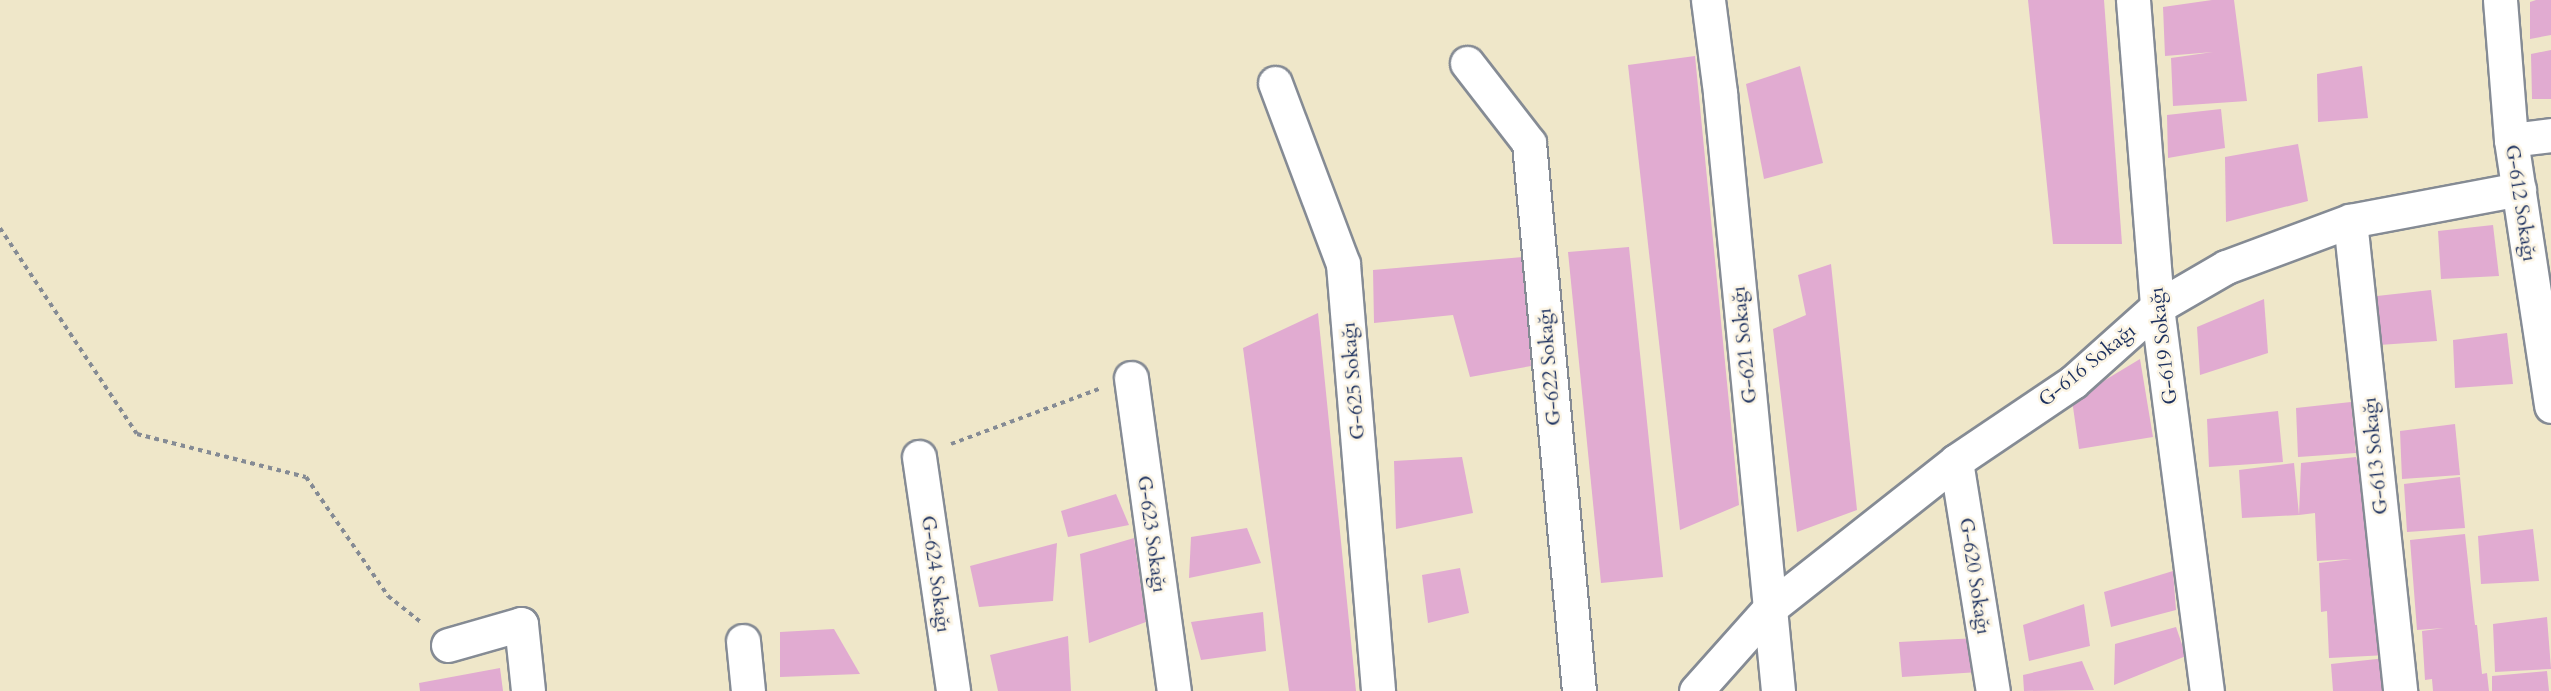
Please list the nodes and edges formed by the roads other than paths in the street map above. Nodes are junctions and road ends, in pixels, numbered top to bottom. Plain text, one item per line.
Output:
1 (1708, 0) edge
2 (2133, 0) edge
3 (2500, 0) edge
4 (1467, 63) dead end
5 (1275, 83) dead end
6 (2551, 135) edge
7 (2511, 140) junction
8 (2519, 189) junction
9 (2350, 221) junction
10 (2157, 307) junction
11 (2547, 344) edge
12 (1131, 378) road end
13 (2551, 406) edge
14 (919, 457) road end
15 (1956, 461) junction
16 (1770, 608) junction
17 (743, 641) dead end
18 (448, 645) road end
19 (528, 691) edge
20 (748, 691) edge
21 (953, 691) edge
22 (1174, 691) edge
23 (1378, 691) edge
24 (1579, 691) edge
25 (1696, 691) edge
26 (1778, 691) edge
27 (1993, 691) edge
28 (2207, 691) edge
29 (2400, 691) edge

1 - 16 street, G-621 Sokağı
2 - 10 street, G-619 Sokağı
3 - 7 street, G-612 Sokağı
4 - 24 street, G-622 Sokağı
5 - 23 street, G-625 Sokağı
6 - 7 street
7 - 8 street, G-612 Sokağı
8 - 9 street, G-616 Sokağı
8 - 11 street, G-612 Sokağı
9 - 10 street, G-616 Sokağı
9 - 29 street, G-613 Sokağı
10 - 15 street, G-616 Sokağı
10 - 28 street, G-619 Sokağı
11 - 13 street, G-612 Sokağı
12 - 22 street, G-623 Sokağı
14 - 21 street, G-624 Sokağı
15 - 16 street, G-616 Sokağı
15 - 27 street, G-620 Sokağı
16 - 25 street, G-616 Sokağı
16 - 26 street, G-621 Sokağı
17 - 20 street
18 - 19 street

